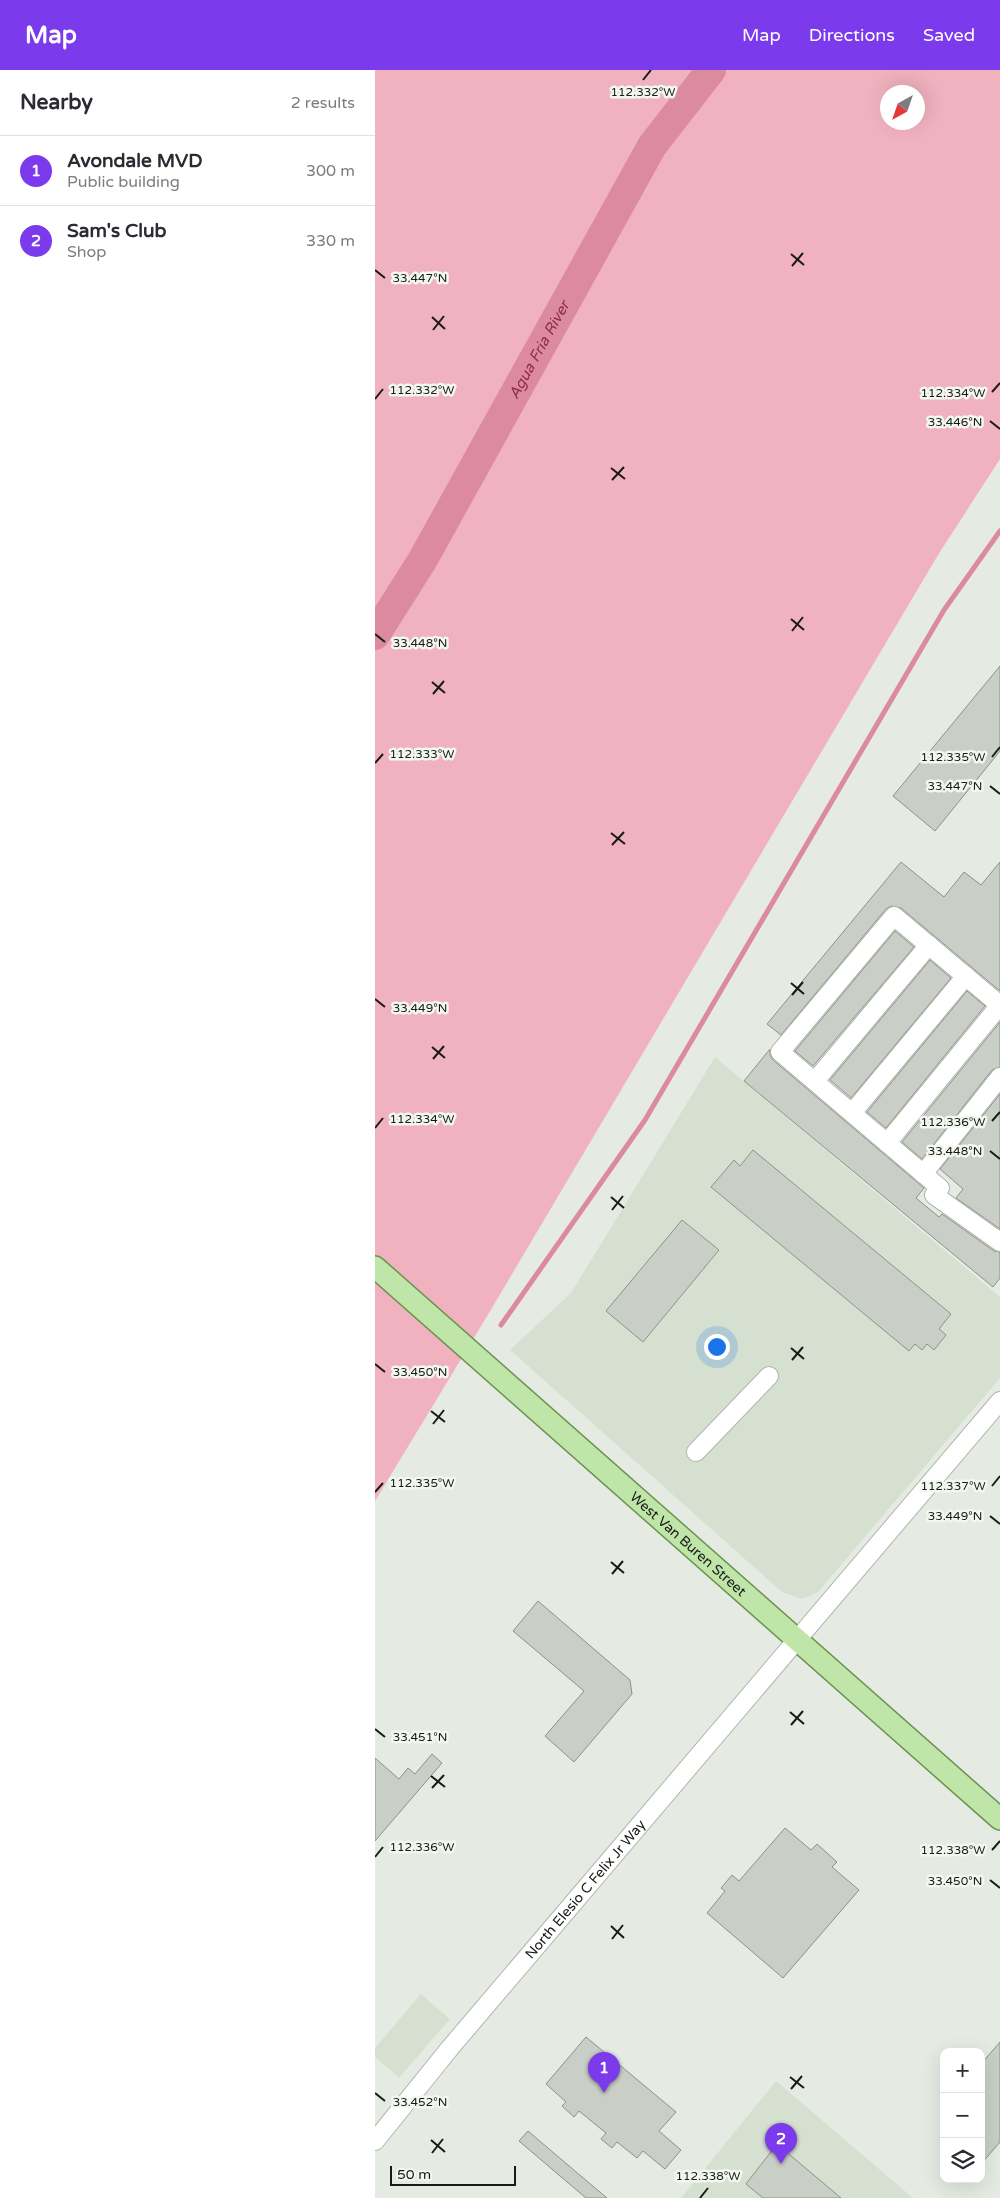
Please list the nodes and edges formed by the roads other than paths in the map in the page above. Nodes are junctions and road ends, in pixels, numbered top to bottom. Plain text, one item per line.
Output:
1 (929, 945) junction
2 (966, 976) junction
3 (1000, 1005) edge
4 (1000, 1077) edge
5 (815, 1081) junction
6 (852, 1113) junction
7 (887, 1143) junction
8 (923, 1174) junction
9 (1000, 1242) edge
10 (375, 1267) edge
11 (769, 1376) dead end
12 (1000, 1401) edge
13 (696, 1452) dead end
14 (797, 1640) junction
15 (1000, 1819) edge
16 (375, 2141) edge

1 - 2 street
1 - 5 street
1 - 5 street
2 - 3 street
2 - 6 street
3 - 7 street
4 - 8 street
5 - 6 street
6 - 7 street
7 - 8 street
8 - 9 street
10 - 14 main road, West Van Buren Street
11 - 13 street
12 - 14 street, North Elesio C Felix Jr Way
14 - 15 main road, West Van Buren Street
14 - 16 street, North Elesio C Felix Jr Way

